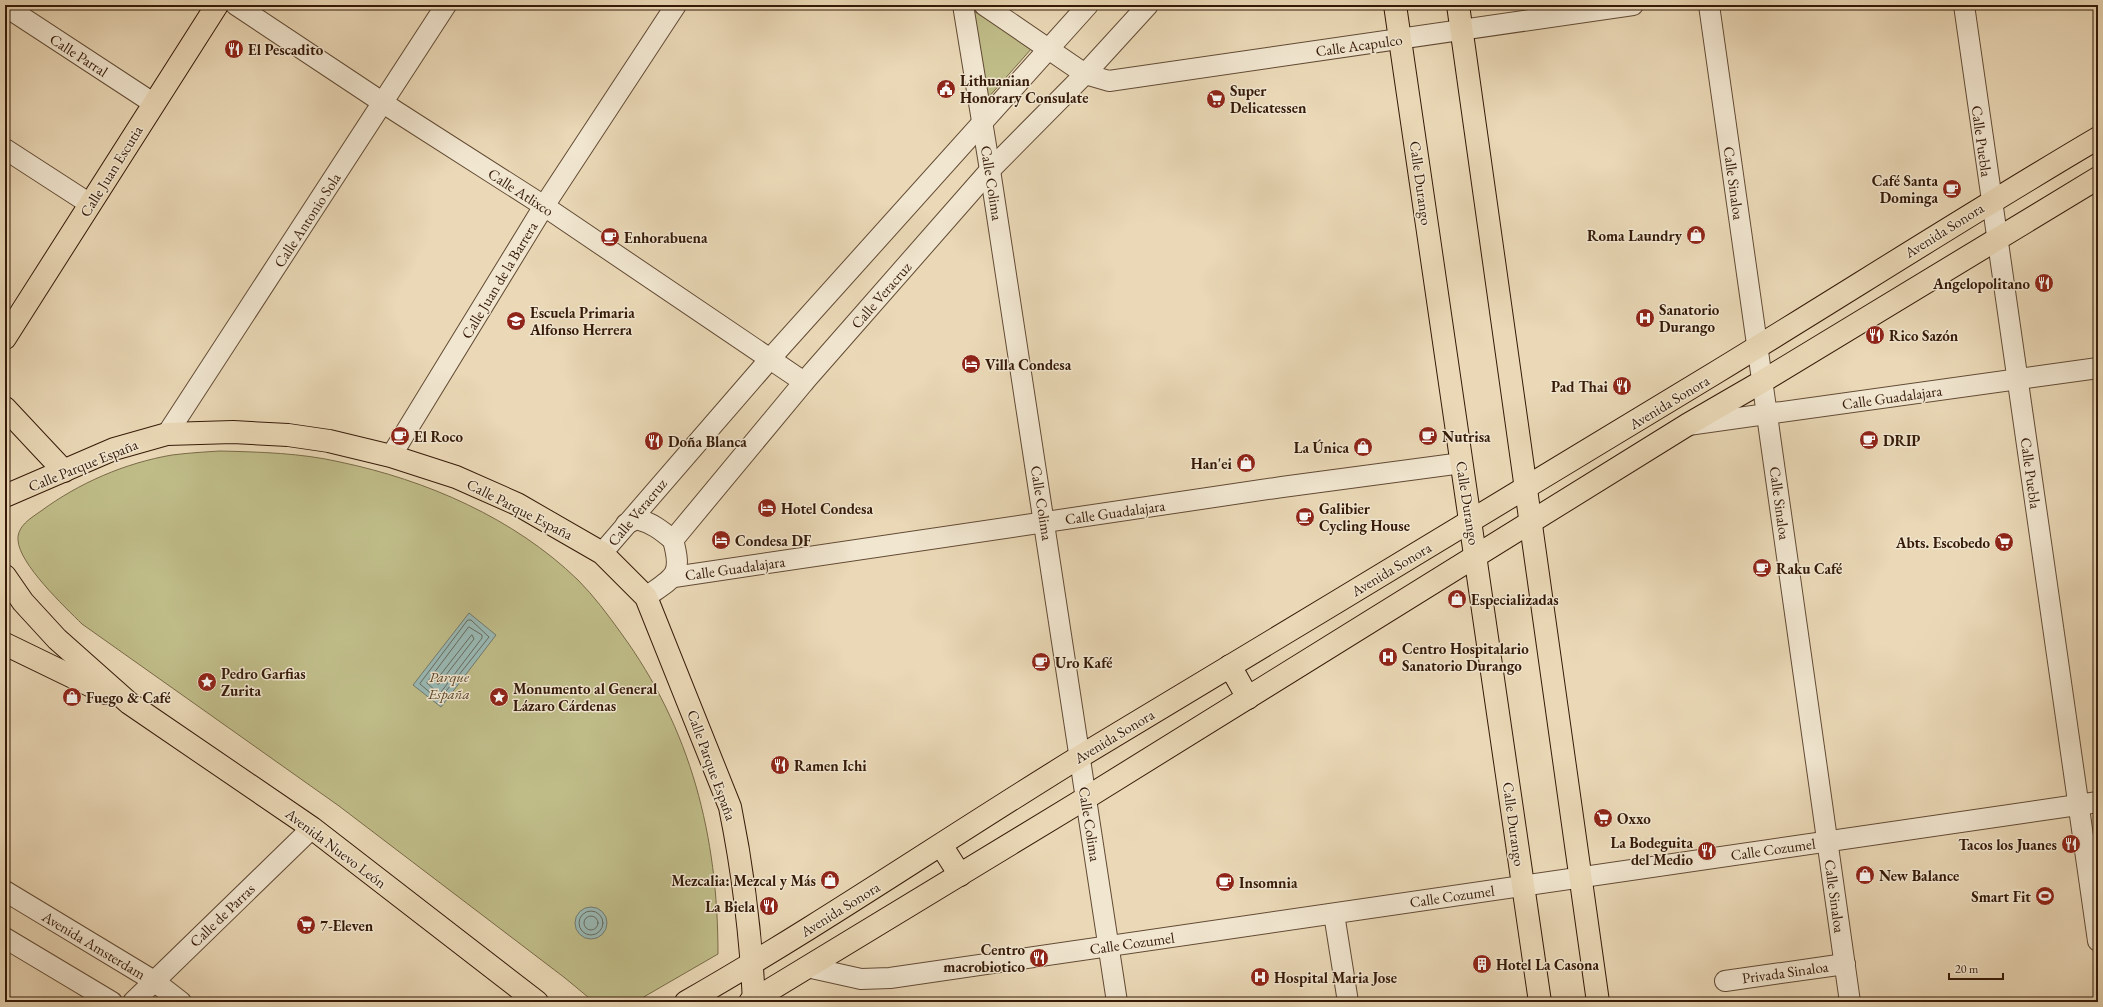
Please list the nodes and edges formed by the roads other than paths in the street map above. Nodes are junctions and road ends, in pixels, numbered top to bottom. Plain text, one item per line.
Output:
1 (217, 5) edge
2 (236, 5) edge
3 (446, 5) edge
4 (676, 5) edge
5 (963, 5) edge
6 (984, 5) edge
7 (1088, 5) edge
8 (1148, 5) edge
9 (1395, 5) edge
10 (1458, 5) edge
11 (1633, 5) edge
12 (1709, 5) edge
13 (1964, 5) edge
14 (5, 6) edge
15 (1462, 30) junction
16 (1400, 39) junction
17 (1049, 49) junction
18 (1086, 74) junction
19 (153, 103) junction
20 (382, 103) junction
21 (983, 124) junction
22 (2098, 138) edge
23 (5, 149) edge
24 (990, 170) junction
25 (2098, 178) edge
26 (1991, 201) junction
27 (90, 204) junction
28 (544, 206) junction
29 (1998, 238) junction
30 (5, 338) edge
31 (1758, 347) junction
32 (769, 360) junction
33 (2098, 368) edge
34 (2018, 379) junction
35 (1763, 381) junction
36 (804, 382) junction
37 (5, 408) edge
38 (1768, 414) junction
39 (1687, 425) junction
40 (1628, 427) junction
41 (167, 434) junction
42 (391, 456) junction
43 (1640, 456) junction
44 (1462, 463) junction
45 (64, 471) junction
46 (1526, 489) junction
47 (5, 496) edge
48 (1530, 521) junction
49 (1044, 522) junction
50 (1470, 522) junction
51 (626, 524) junction
52 (673, 540) junction
53 (602, 553) junction
54 (1476, 556) junction
55 (5, 576) edge
56 (674, 577) junction
57 (646, 597) junction
58 (5, 644) edge
59 (1230, 666) junction
60 (1248, 698) junction
61 (129, 703) junction
62 (1080, 756) junction
63 (1086, 798) junction
64 (2098, 802) edge
65 (2079, 805) junction
66 (312, 828) junction
67 (1828, 841) junction
68 (941, 845) junction
69 (960, 875) junction
70 (1580, 878) junction
71 (1523, 886) junction
72 (5, 891) edge
73 (843, 907) junction
74 (1334, 914) junction
75 (860, 935) junction
76 (5, 938) edge
77 (2098, 941) edge
78 (1109, 946) junction
79 (752, 964) junction
80 (1845, 964) junction
81 (807, 966) junction
82 (154, 981) junction
83 (1725, 981) dead end
84 (753, 1001) edge
85 (112, 1002) edge
86 (133, 1002) edge
87 (181, 1002) edge
88 (537, 1002) edge
89 (686, 1002) edge
90 (1117, 1002) edge
91 (1348, 1002) edge
92 (1540, 1002) edge
93 (1598, 1002) edge
94 (1850, 1002) edge

1 - 19 main road, Calle Juan Escutia
2 - 20 street, Calle Atlixco
3 - 20 street, Calle Antonio Sola
4 - 28 street, Calle Juan de la Barrera
5 - 21 street, Calle Colima
6 - 17 street, Calle Acapulco
7 - 17 street, Calle Veracruz
8 - 18 street, Calle Veracruz
9 - 16 main road, Calle Durango
10 - 15 main road
11 - 15 street, Calle Acapulco
12 - 31 street, Calle Sinaloa
13 - 26 street, Calle Puebla
14 - 19 street, Calle Parral
15 - 16 street, Calle Acapulco
15 - 46 main road
16 - 18 street, Calle Acapulco
16 - 44 main road, Calle Durango
17 - 18 street, Calle Acapulco
17 - 21 street, Calle Veracruz
18 - 24 street, Calle Veracruz
19 - 27 main road, Calle Juan Escutia
20 - 28 street, Calle Atlixco
20 - 41 street, Calle Antonio Sola
21 - 24 street, Calle Colima
21 - 32 street, Calle Veracruz
22 - 26 main road, Avenida Sonora
23 - 27 street
24 - 36 street, Calle Veracruz
24 - 49 street, Calle Colima
25 - 29 main road, Avenida Sonora
26 - 29 street, Calle Puebla
26 - 31 main road, Avenida Sonora
27 - 30 main road, Calle Juan Escutia
28 - 32 street, Calle Atlixco
28 - 42 street, Calle Juan de la Barrera
29 - 34 street, Calle Puebla
29 - 35 main road, Avenida Sonora
31 - 35 street, Calle Sinaloa
31 - 40 main road, Avenida Sonora
32 - 36 street, Calle Atlixco
32 - 51 street, Calle Veracruz
33 - 34 street, Calle Guadalajara
34 - 38 street, Calle Guadalajara
34 - 65 street, Calle Puebla
35 - 38 street, Calle Sinaloa
35 - 39 main road, Avenida Sonora
36 - 52 street, Calle Veracruz
37 - 45 main road
38 - 39 street, Calle Guadalajara
38 - 67 street, Calle Sinaloa
39 - 43 main road, Avenida Sonora
40 - 43 main road
40 - 46 main road, Avenida Sonora
41 - 42 main road, Calle Parque España
41 - 45 main road, Calle Parque España
42 - 53 main road, Calle Parque España
43 - 48 main road, Avenida Sonora
44 - 49 street, Calle Guadalajara
44 - 50 main road, Calle Durango
45 - 47 main road, Calle Parque España
46 - 48 main road
46 - 50 main road, Avenida Sonora
48 - 54 main road, Avenida Sonora
48 - 70 main road
49 - 56 street, Calle Guadalajara
49 - 62 street, Calle Colima
50 - 54 main road, Calle Durango
50 - 59 main road, Avenida Sonora
51 - 52 street
51 - 53 street, Calle Veracruz
52 - 56 street
53 - 57 main road, Calle Parque España
54 - 60 main road, Avenida Sonora
54 - 71 main road, Calle Durango
55 - 61 main road, Avenida Nuevo León
56 - 57 street
57 - 79 main road, Calle Parque España
58 - 61 main road, Avenida Nuevo León
59 - 60 main road
59 - 62 main road, Avenida Sonora
60 - 63 main road, Avenida Sonora
61 - 66 main road, Avenida Nuevo León
62 - 63 street, Calle Colima
62 - 68 main road, Avenida Sonora
63 - 69 main road, Avenida Sonora
63 - 78 street, Calle Colima
64 - 65 street, Calle Cozumel
65 - 67 street, Calle Cozumel
65 - 77 street, Calle Puebla
66 - 82 street, Calle de Parras
66 - 88 main road, Avenida Nuevo León
67 - 70 street, Calle Cozumel
67 - 80 street, Calle Sinaloa
68 - 69 main road
68 - 73 main road, Avenida Sonora
69 - 75 main road, Avenida Sonora
70 - 71 street, Calle Cozumel
70 - 93 main road
71 - 74 street, Calle Cozumel
71 - 92 main road, Calle Durango
72 - 82 street, Avenida Amsterdam
73 - 75 main road
73 - 79 main road, Avenida Sonora
74 - 78 street, Calle Cozumel
74 - 91 street
75 - 81 main road, Avenida Sonora
76 - 85 street
78 - 81 street, Calle Cozumel
78 - 90 street, Calle Colima
79 - 84 main road, Calle Parque España
79 - 89 main road, Avenida Sonora
80 - 83 street, Privada Sinaloa
80 - 94 street, Calle Sinaloa
81 - 84 main road, Avenida Sonora
82 - 86 street, Calle de Parras
82 - 87 street, Avenida Amsterdam

